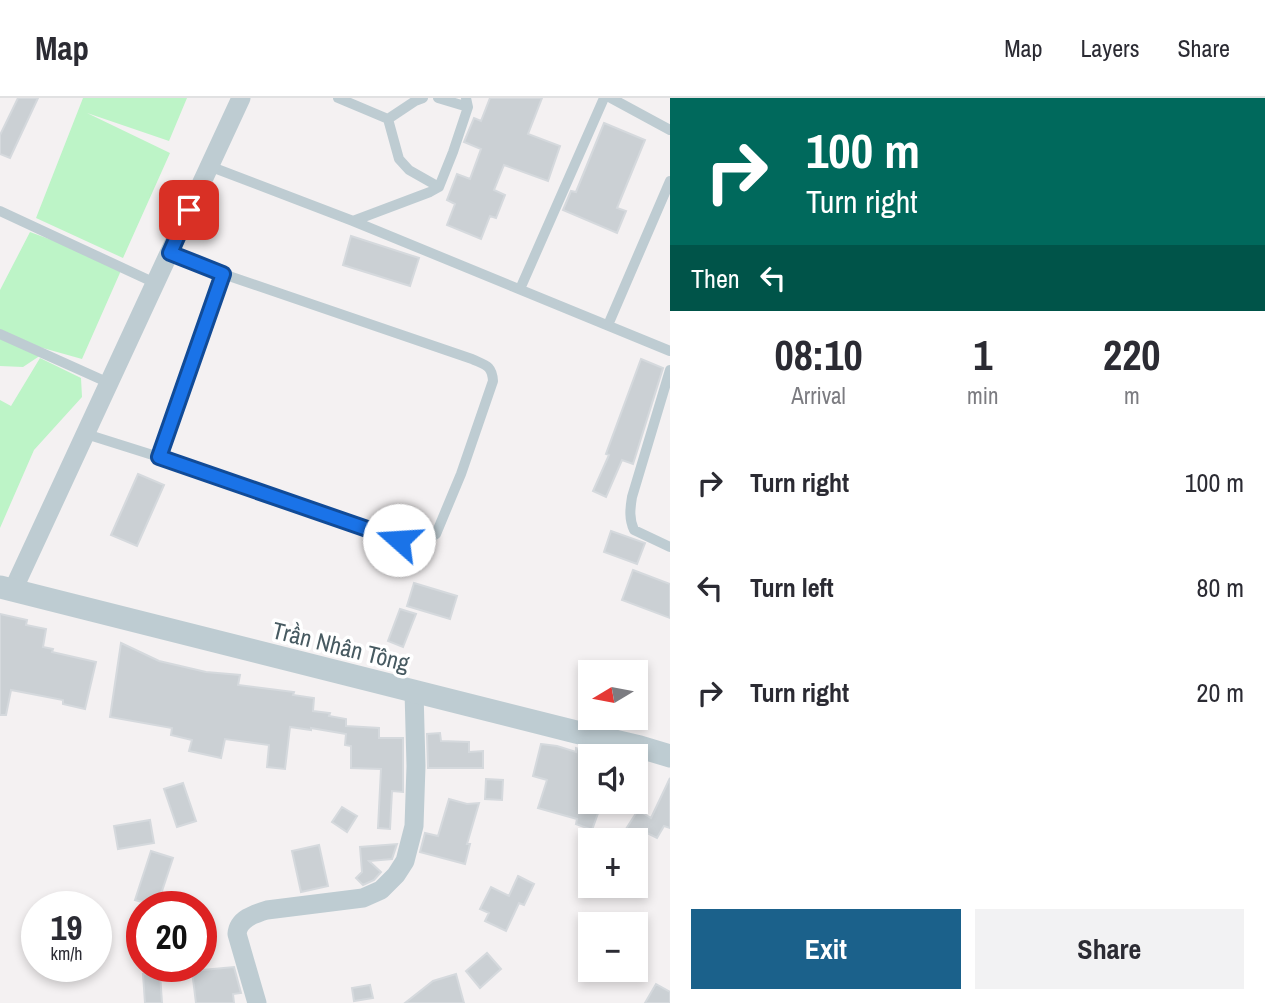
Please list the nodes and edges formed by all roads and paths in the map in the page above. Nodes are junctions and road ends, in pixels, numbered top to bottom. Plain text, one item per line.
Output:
1 (242, 98) edge
2 (338, 98) edge
3 (423, 98) edge
4 (438, 98) edge
5 (604, 98) edge
6 (611, 98) edge
7 (467, 102) edge
8 (388, 119) junction
9 (670, 130) edge
10 (209, 166) junction
11 (670, 181) edge
12 (439, 187) junction
13 (0, 211) edge
14 (353, 221) junction
15 (170, 253) junction
16 (223, 274) junction
17 (155, 283) junction
18 (520, 289) junction
19 (608, 325) junction
20 (0, 334) edge
21 (670, 351) edge
22 (670, 370) edge
23 (108, 383) junction
24 (86, 434) junction
25 (159, 457) junction
26 (670, 547) edge
27 (6, 589) edge
28 (414, 691) junction
29 (670, 756) edge
30 (257, 1003) edge

1 - 10 street
2 - 8 lane
3 - 8 lane
4 - 7 lane
5 - 18 lane
6 - 9 lane
7 - 12 lane
8 - 12 lane
10 - 14 lane
10 - 15 street
11 - 19 lane
12 - 14 lane
13 - 17 lane
14 - 18 lane
15 - 16 lane
15 - 17 street
16 - 25 lane
16 - 25 lane
17 - 23 street
18 - 19 lane
19 - 21 lane
20 - 23 lane
22 - 26 lane
23 - 24 street
24 - 25 lane
24 - 27 street
27 - 28 street, Trần Nhân Tông
28 - 29 street, Trần Nhân Tông
28 - 30 street

